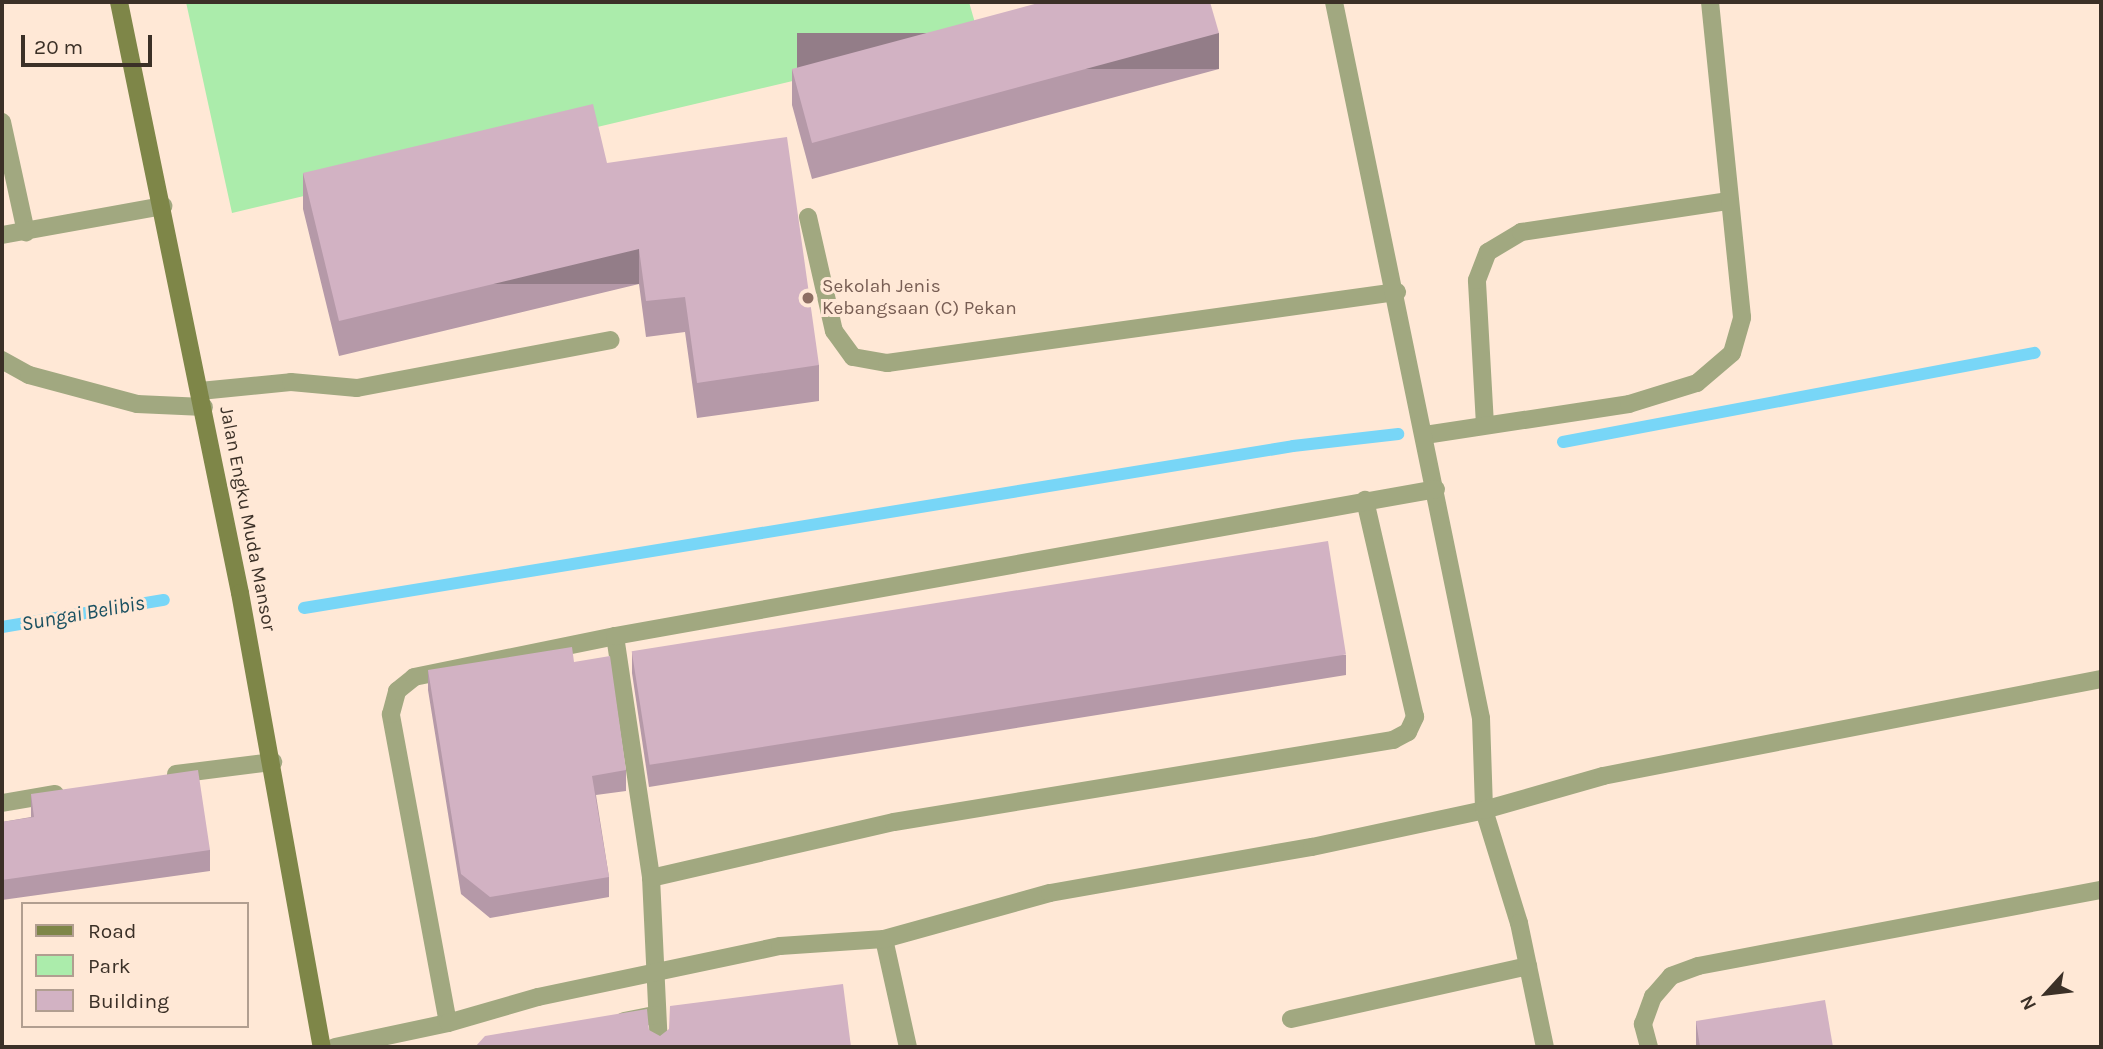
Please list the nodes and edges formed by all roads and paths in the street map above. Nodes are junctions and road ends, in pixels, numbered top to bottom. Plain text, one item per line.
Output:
1 (119, 2) edge
2 (1334, 2) edge
3 (1710, 2) edge
4 (2, 122) edge
5 (1729, 201) junction
6 (163, 205) junction
7 (808, 217) dead end
8 (26, 232) junction
9 (2, 235) edge
10 (1396, 292) junction
11 (610, 340) dead end
12 (2, 360) edge
13 (202, 399) junction
14 (1485, 425) junction
15 (1425, 435) junction
16 (1436, 489) junction
17 (1365, 500) junction
18 (615, 636) junction
19 (2101, 679) edge
20 (273, 762) junction
21 (164, 776) edge
22 (69, 792) edge
23 (2, 803) edge
24 (1484, 810) junction
25 (651, 878) junction
26 (2101, 890) edge
27 (884, 939) junction
28 (1528, 966) junction
29 (652, 974) junction
30 (655, 1015) junction
31 (1291, 1019) dead end
32 (448, 1023) junction
33 (602, 1025) edge
34 (322, 1047) edge
35 (335, 1047) edge
36 (659, 1047) edge
37 (908, 1047) edge
38 (1545, 1047) edge
39 (1648, 1047) edge

1 - 6 street, Jalan Engku Muda Mansor
2 - 10 street
3 - 5 street
4 - 8 street
5 - 14 street
5 - 14 street
6 - 8 street
6 - 13 street, Jalan Engku Muda Mansor
7 - 10 street
8 - 9 street
10 - 15 street
11 - 13 street
12 - 13 street
13 - 20 street, Jalan Engku Muda Mansor
14 - 15 street
15 - 16 street
16 - 17 street
16 - 24 street
17 - 18 street
17 - 25 street
18 - 25 street
18 - 32 street
19 - 24 street
20 - 21 street
20 - 34 street, Jalan Engku Muda Mansor
22 - 23 street
24 - 27 street
24 - 28 street
25 - 29 street
26 - 39 street
27 - 29 street
27 - 37 street
28 - 31 street
28 - 38 street
29 - 30 street
29 - 32 street
30 - 33 street
30 - 36 street
32 - 35 street

